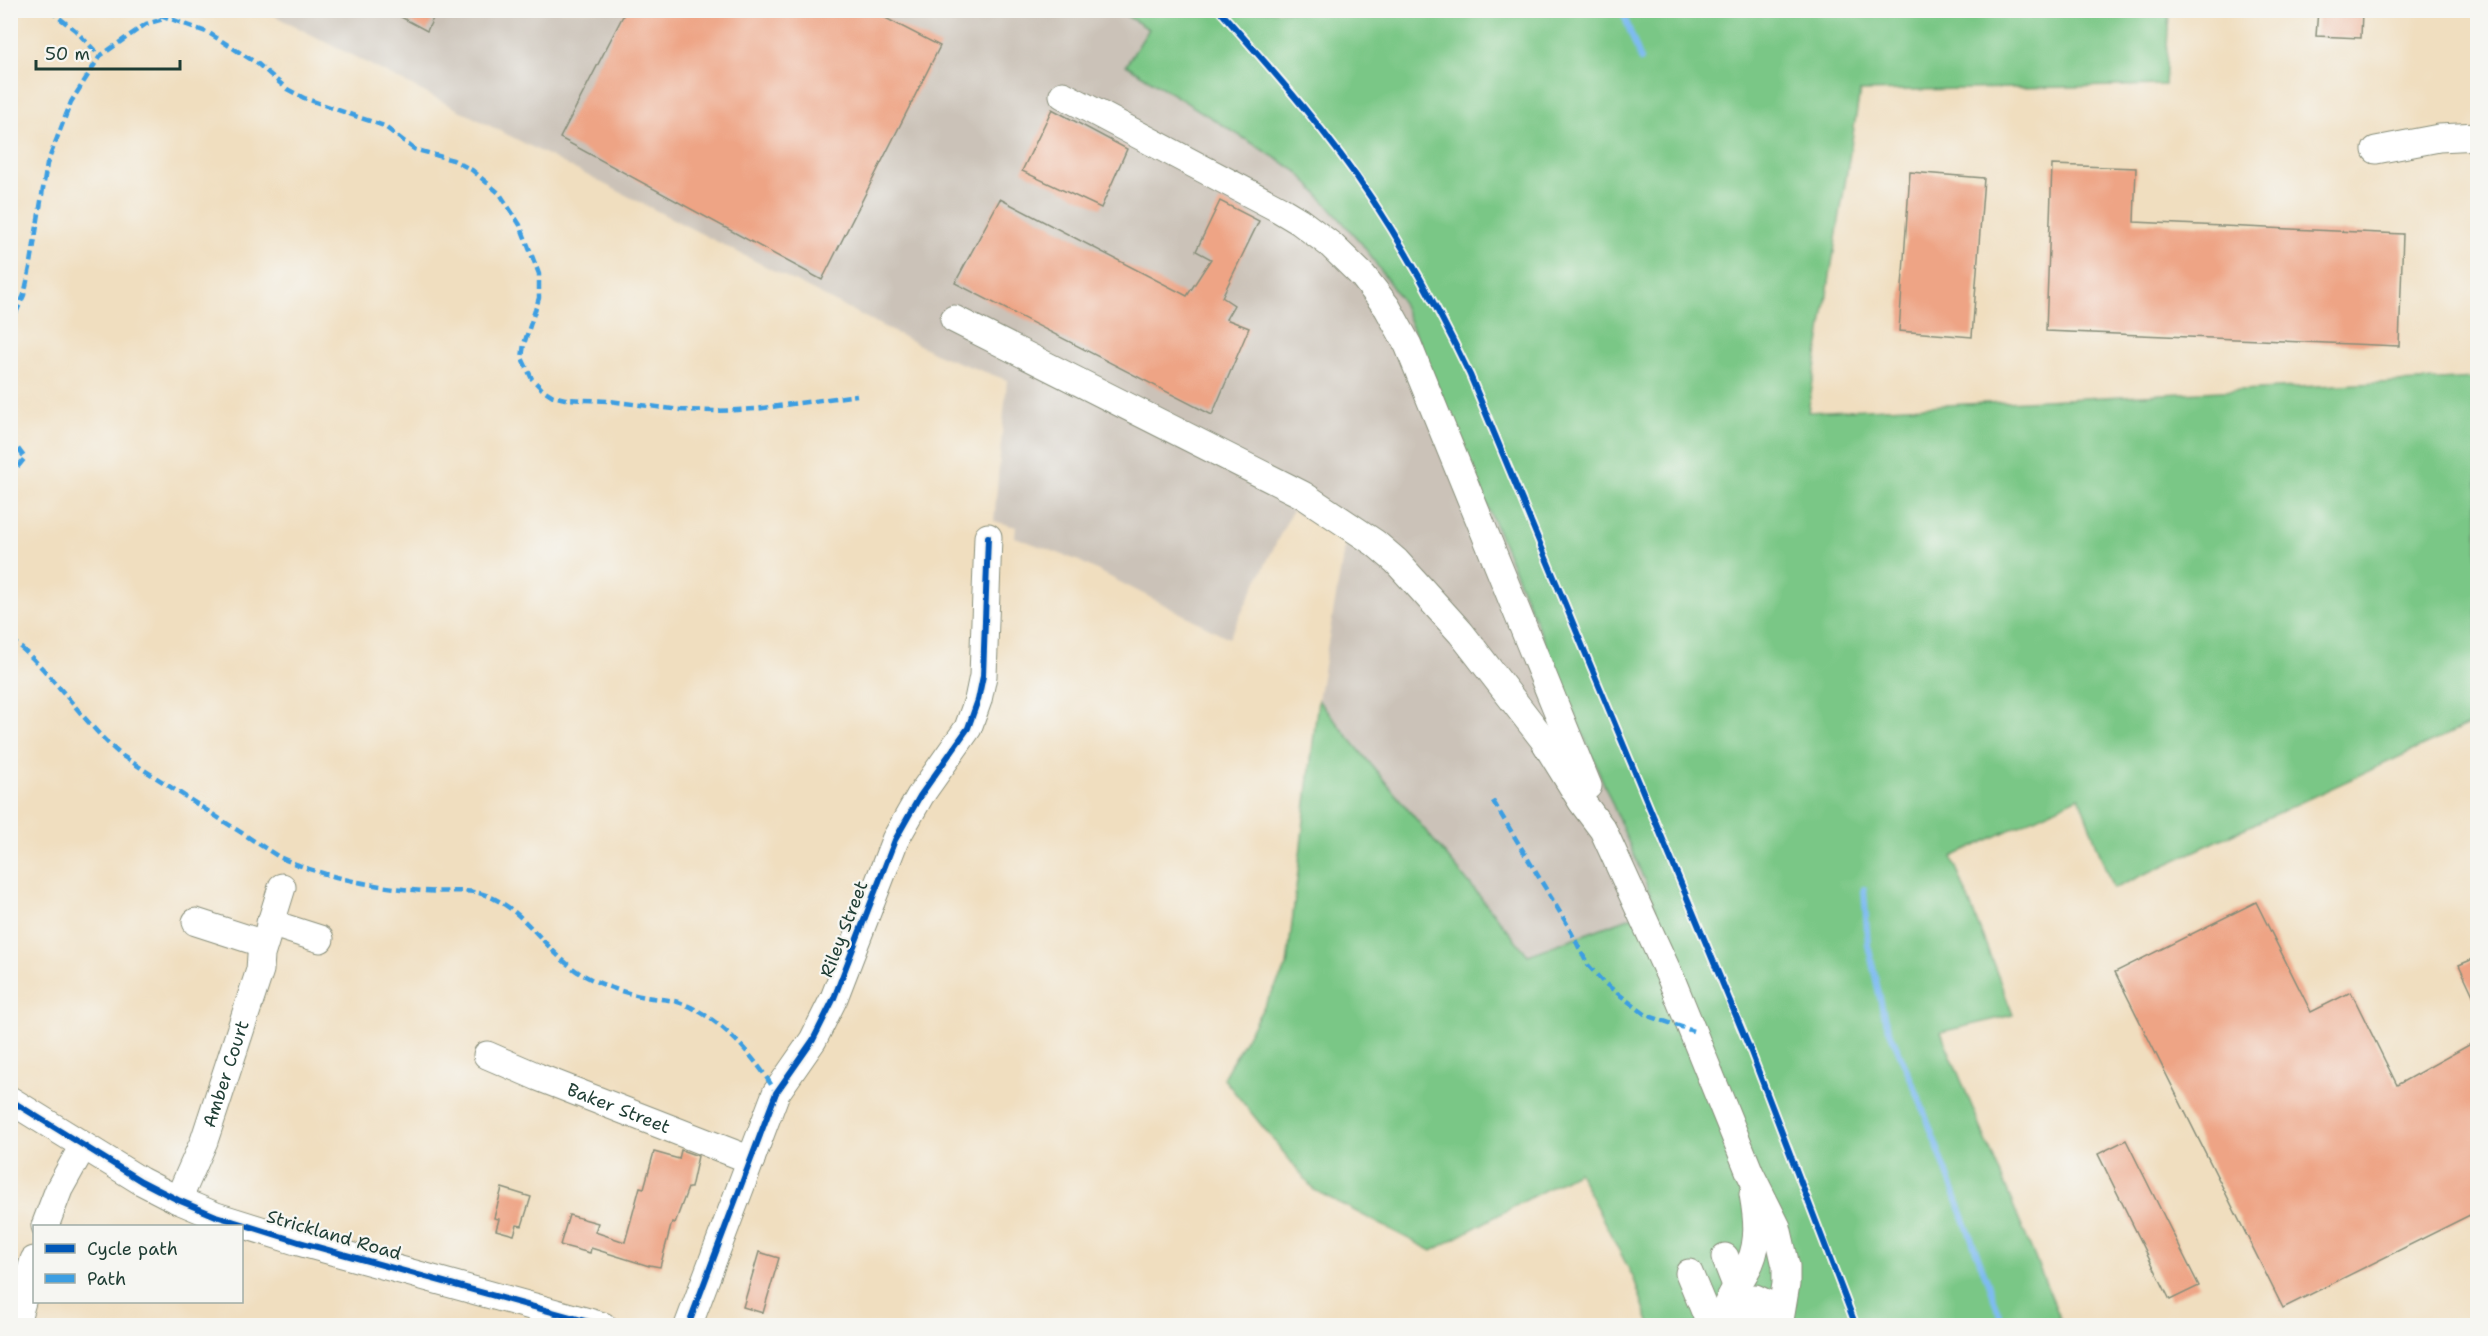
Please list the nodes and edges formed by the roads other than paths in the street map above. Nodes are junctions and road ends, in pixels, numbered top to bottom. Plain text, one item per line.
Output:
1 (1063, 95) dead end
2 (2478, 136) edge
3 (2376, 150) dead end
4 (954, 319) dead end
5 (988, 537) dead end
6 (1603, 830) junction
7 (282, 887) dead end
8 (196, 922) dead end
9 (267, 934) junction
10 (320, 939) dead end
11 (487, 1054) dead end
12 (10, 1100) edge
13 (83, 1146) junction
14 (752, 1160) junction
15 (1750, 1173) junction
16 (178, 1200) junction
17 (46, 1225) edge
18 (1725, 1257) dead end
19 (33, 1263) edge
20 (1689, 1273) dead end
21 (1739, 1293) junction
22 (1780, 1323) edge
23 (1718, 1324) edge
24 (15, 1326) edge
25 (603, 1326) edge
26 (688, 1326) edge
27 (1752, 1326) edge

1 - 6 street
2 - 3 street
4 - 6 street
5 - 14 street, Riley Street
6 - 15 street
7 - 9 street, Amber Court
8 - 9 street
9 - 10 street
9 - 16 street, Amber Court
11 - 14 street, Baker Street
12 - 13 street, Strickland Road
13 - 16 street, Strickland Road
13 - 17 street
14 - 26 street, Riley Street
15 - 21 street
15 - 22 street
16 - 25 street, Strickland Road
18 - 21 street
19 - 24 street
20 - 23 street
21 - 22 street
21 - 23 street
21 - 27 street

